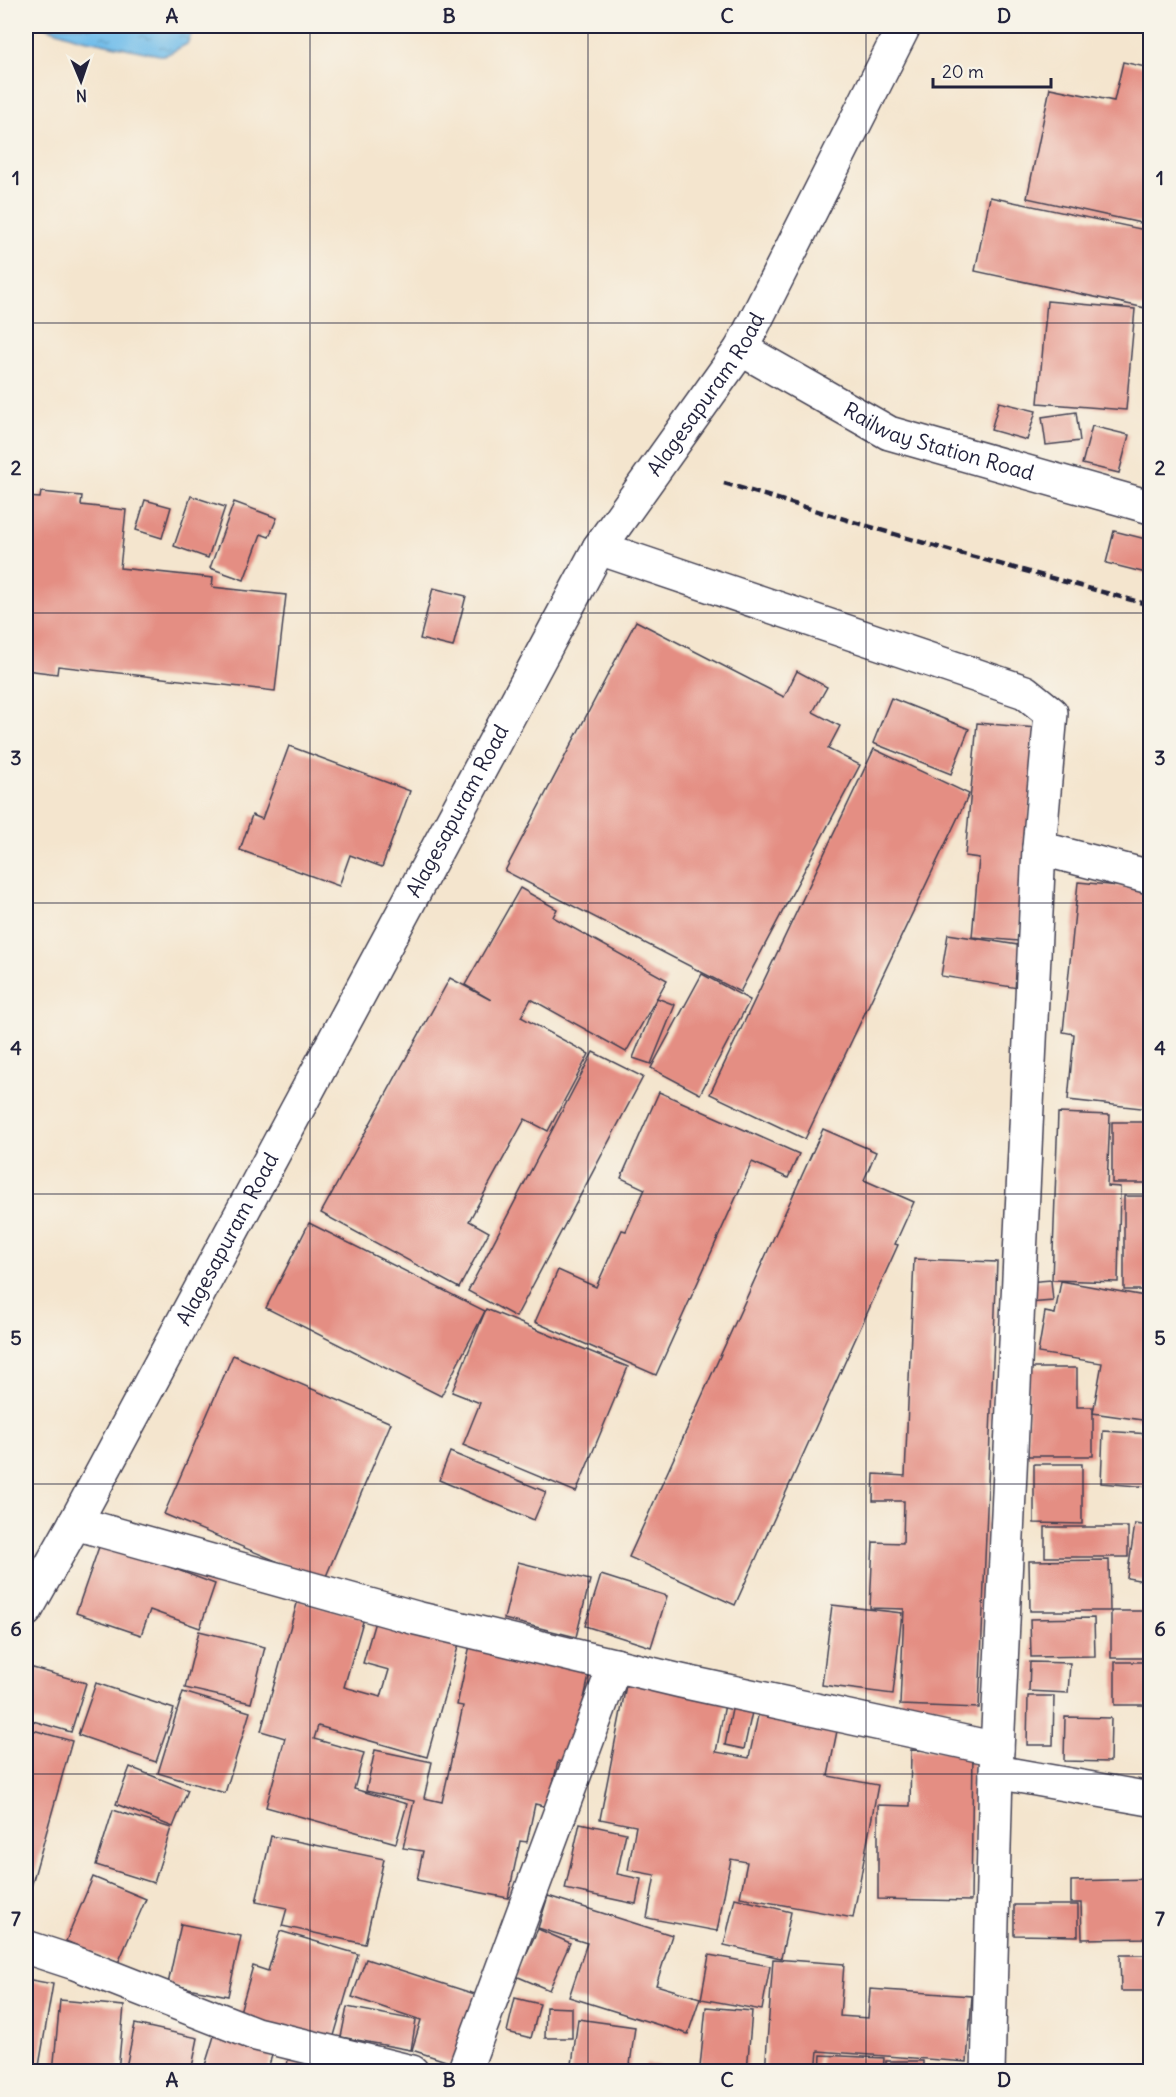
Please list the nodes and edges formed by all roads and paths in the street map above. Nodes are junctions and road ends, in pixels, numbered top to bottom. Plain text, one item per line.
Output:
1 (904, 26) edge
2 (741, 349) junction
3 (1150, 507) edge
4 (599, 548) junction
5 (1039, 848) junction
6 (1150, 877) edge
7 (75, 1523) junction
8 (26, 1610) edge
9 (615, 1665) junction
10 (996, 1761) junction
11 (1150, 1799) edge
12 (26, 1947) edge
13 (412, 2072) edge
14 (464, 2072) edge
15 (988, 2072) edge

1 - 2 street, Alagesapuram Road
2 - 3 street, Railway Station Road
2 - 4 street, Alagesapuram Road
4 - 5 street
4 - 7 street, Alagesapuram Road
5 - 6 street
5 - 10 street
7 - 8 street, Alagesapuram Road
7 - 9 street
9 - 10 street
9 - 14 street
10 - 11 street
10 - 15 street
12 - 13 street

